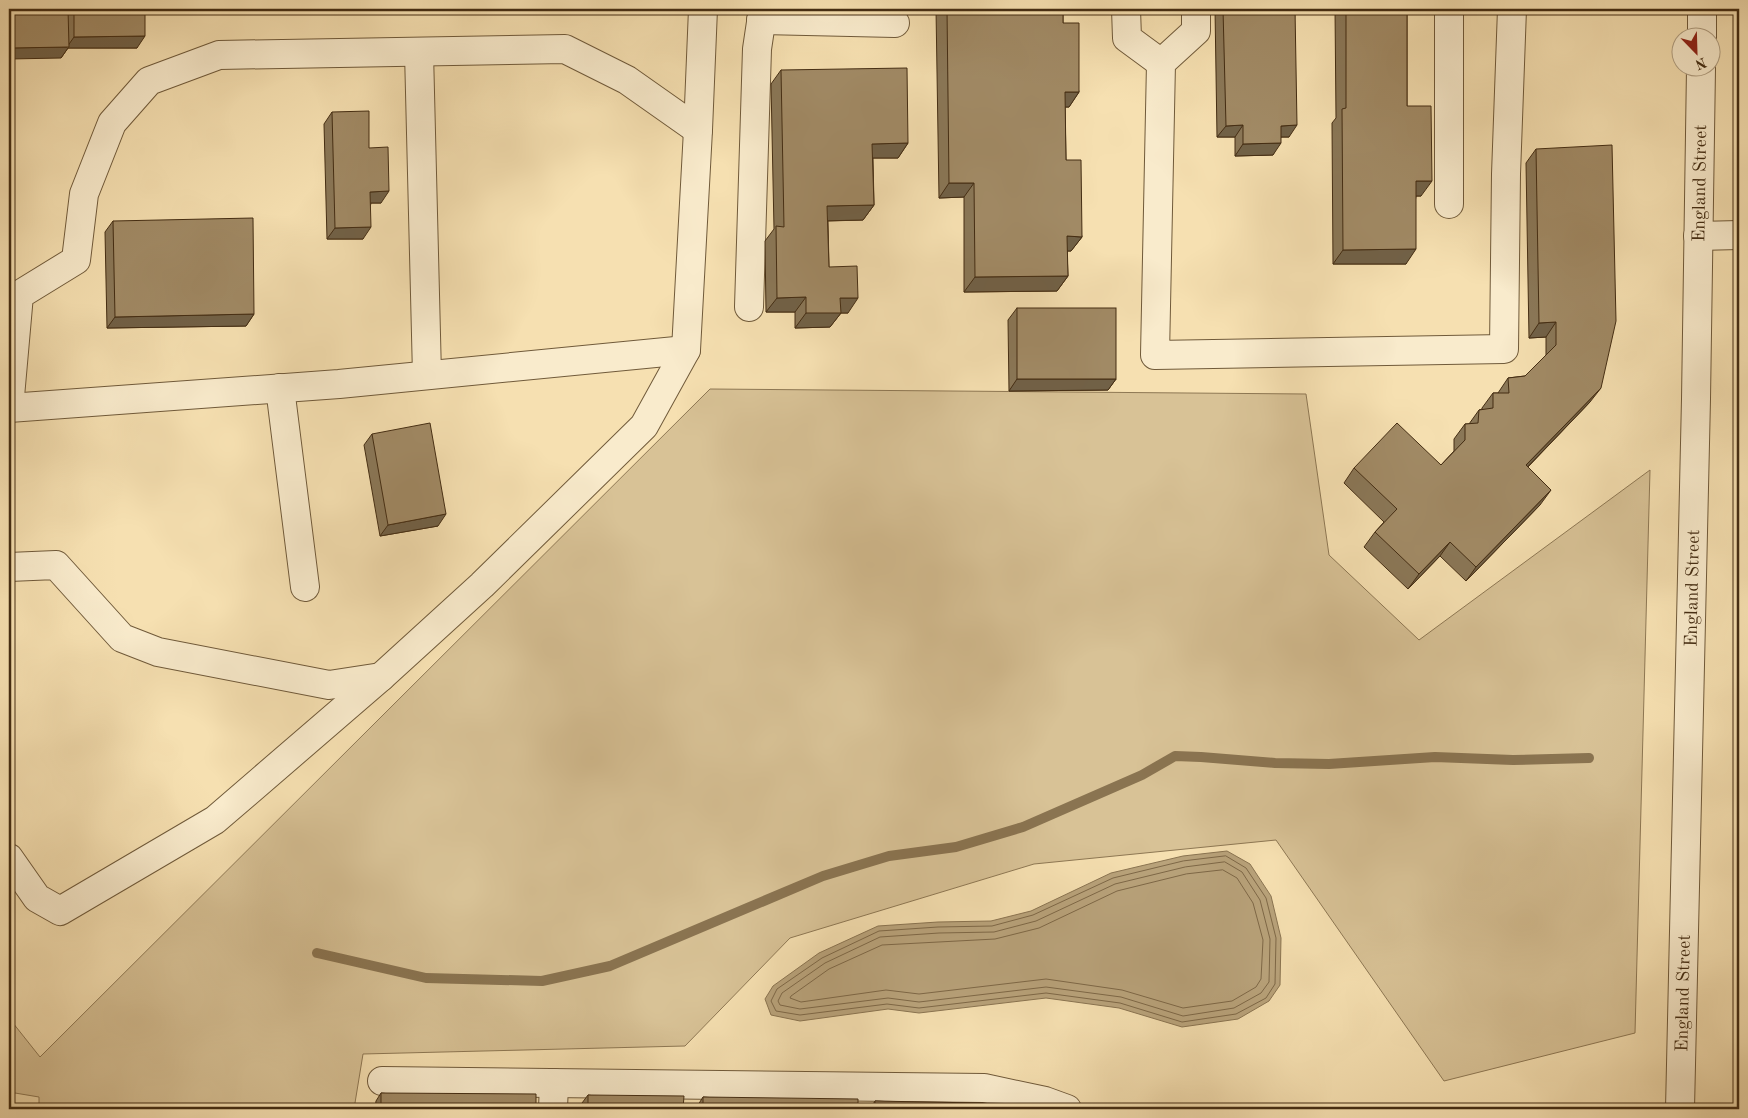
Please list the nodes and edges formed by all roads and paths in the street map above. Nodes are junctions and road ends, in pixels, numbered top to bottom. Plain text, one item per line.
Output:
1 (703, 9) edge
2 (1126, 9) edge
3 (1196, 9) edge
4 (1448, 9) edge
5 (1512, 9) edge
6 (1702, 9) edge
7 (762, 15) edge
8 (895, 23) dead end
9 (1702, 28) edge
10 (419, 52) junction
11 (1161, 63) junction
12 (1701, 78) edge
13 (698, 130) junction
14 (1449, 204) dead end
15 (1739, 235) edge
16 (1698, 236) junction
17 (749, 307) dead end
18 (686, 350) junction
19 (427, 375) junction
20 (280, 388) junction
21 (9, 408) edge
22 (9, 567) edge
23 (304, 587) dead end
24 (380, 677) junction
25 (9, 858) edge
26 (382, 1081) dead end
27 (553, 1096) edge
28 (1067, 1109) edge
29 (1680, 1109) edge

1 - 13 street
2 - 11 street
3 - 11 street
4 - 14 street
5 - 11 street
6 - 9 street
7 - 8 street
7 - 17 street
10 - 13 street
10 - 19 street
10 - 21 street
12 - 16 street, England Street
13 - 18 street
15 - 16 street
16 - 29 street, England Street
18 - 19 street
18 - 24 street
19 - 20 street
20 - 21 street
20 - 23 street
22 - 24 street
24 - 25 street
26 - 27 street
27 - 28 street

